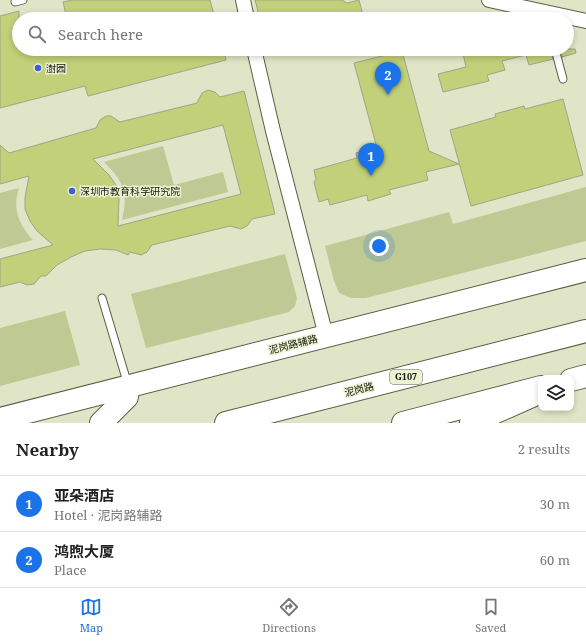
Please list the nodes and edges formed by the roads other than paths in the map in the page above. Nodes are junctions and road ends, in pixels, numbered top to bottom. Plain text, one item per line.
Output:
1 (23, 0) edge
2 (243, 0) edge
3 (489, 0) edge
4 (15, 2) dead end
5 (246, 12) edge
6 (536, 12) edge
7 (574, 19) edge
8 (586, 21) edge
9 (256, 56) edge
10 (557, 56) edge
11 (563, 78) dead end
12 (586, 270) edge
13 (102, 298) dead end
14 (586, 331) edge
15 (326, 336) junction
16 (586, 376) edge
17 (574, 379) edge
18 (574, 380) edge
19 (586, 380) edge
20 (128, 386) junction
21 (538, 389) edge
22 (538, 393) edge
23 (0, 419) edge
24 (101, 423) edge
25 (226, 423) edge
26 (403, 423) edge
27 (470, 423) edge

1 - 4 lane
2 - 5 street
3 - 6 street
7 - 8 street
9 - 15 street
10 - 11 lane
12 - 15 main road, 泥岗路辅路
13 - 20 lane
14 - 25 main road, 泥岗路 / G107
15 - 20 main road, 泥岗路辅路
16 - 17 main road
18 - 19 main road
20 - 23 main road, 泥岗路辅路
20 - 24 main road
21 - 26 main road
22 - 27 main road

